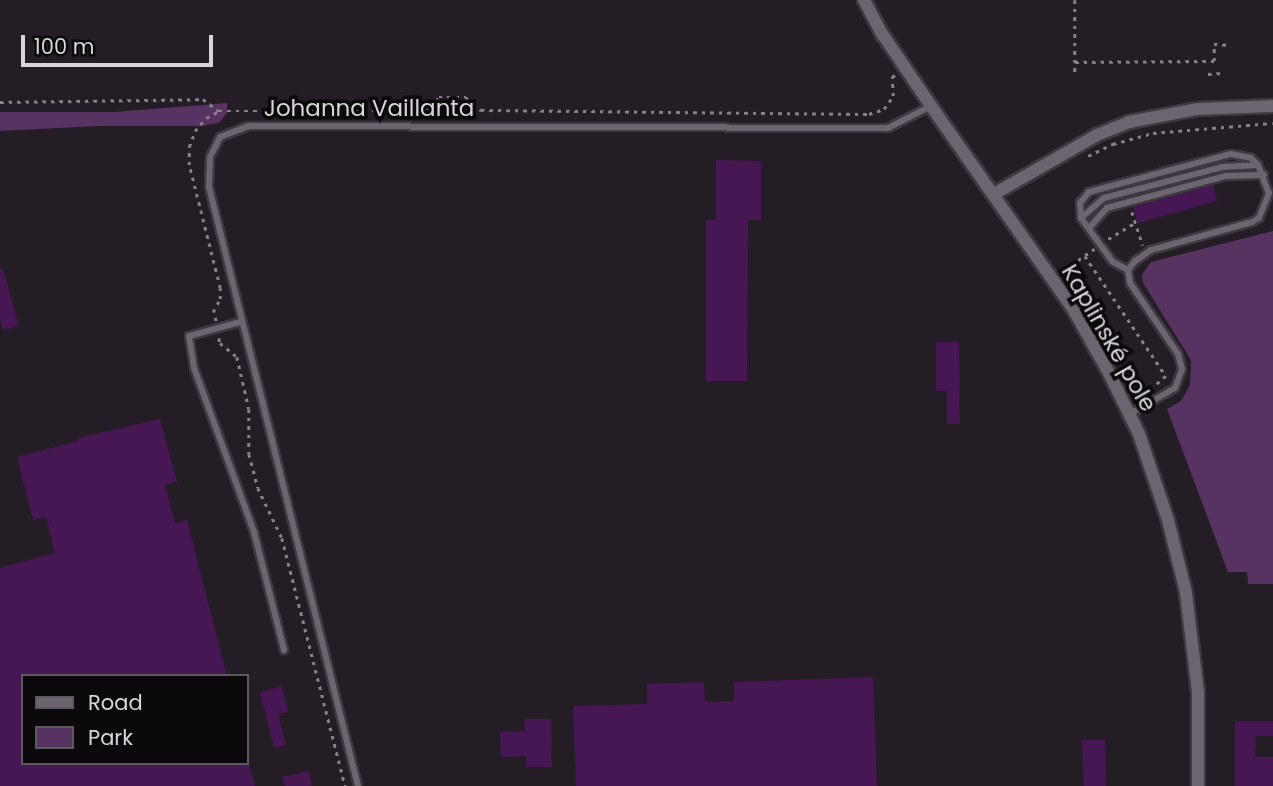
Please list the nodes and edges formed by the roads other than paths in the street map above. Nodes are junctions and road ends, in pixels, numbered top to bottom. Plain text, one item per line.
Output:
1 (864, 0) edge
2 (931, 106) junction
3 (1273, 106) edge
4 (1258, 165) junction
5 (1264, 175) junction
6 (993, 194) junction
7 (1082, 218) junction
8 (1089, 228) junction
9 (1128, 270) junction
10 (240, 322) junction
11 (1129, 414) junction
12 (284, 650) dead end
13 (358, 786) edge
14 (1198, 786) edge

1 - 2 street, Kaplinské pole
2 - 6 street, Kaplinské pole
2 - 10 lane, Johanna Vaillanta
3 - 6 street
4 - 5 lane
4 - 7 lane
4 - 7 lane
5 - 8 lane
5 - 9 lane
6 - 11 street, Kaplinské pole
7 - 8 lane
8 - 9 lane
9 - 11 lane
10 - 12 lane
10 - 13 lane, Johanna Vaillanta
11 - 14 street, Kaplinské pole

